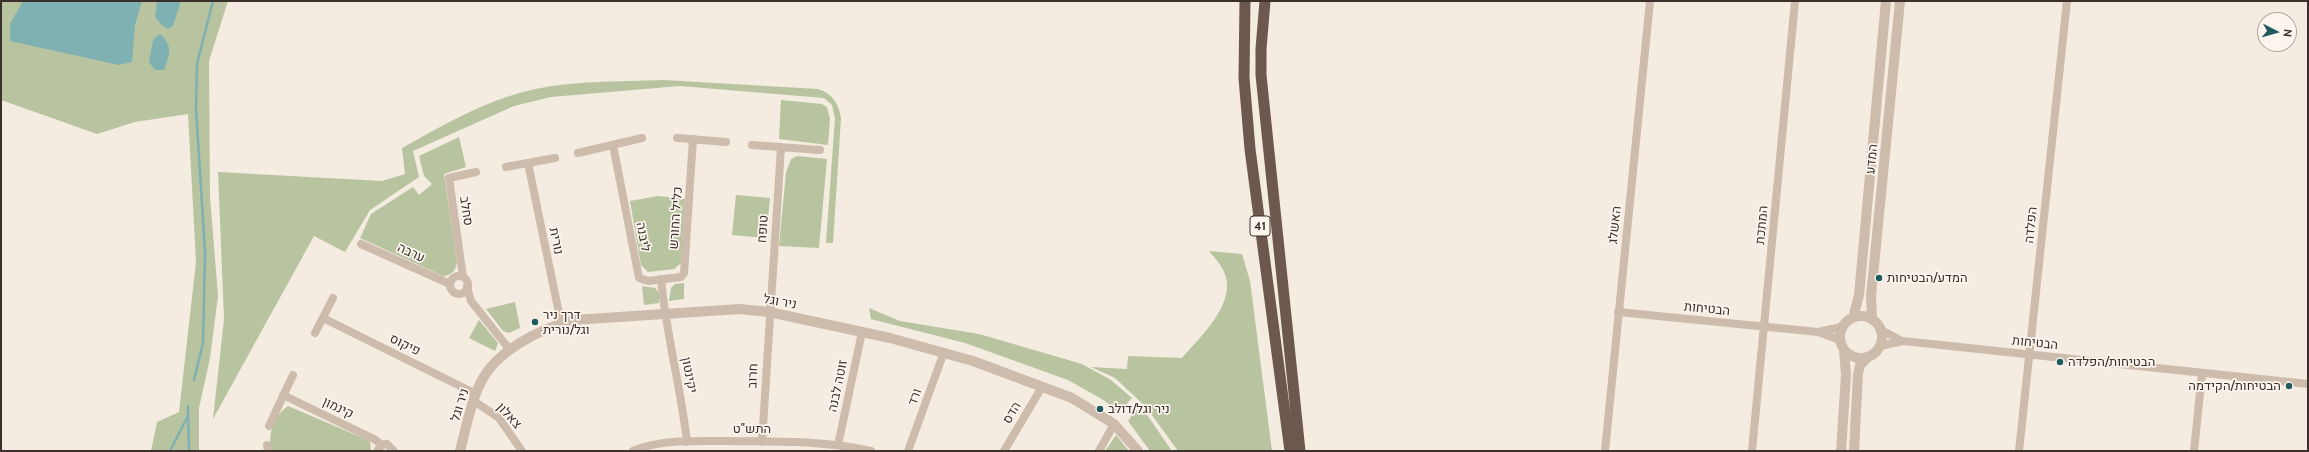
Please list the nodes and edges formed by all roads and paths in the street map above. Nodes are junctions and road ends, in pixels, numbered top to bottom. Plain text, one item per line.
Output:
1 (1245, 1) edge
2 (1266, 1) edge
3 (1650, 1) edge
4 (1795, 1) edge
5 (1886, 1) edge
6 (1900, 1) edge
7 (2067, 1) edge
8 (642, 138) dead end
9 (677, 138) dead end
10 (693, 139) junction
11 (726, 142) dead end
12 (613, 145) junction
13 (752, 145) dead end
14 (781, 147) junction
15 (820, 150) dead end
16 (578, 153) dead end
17 (555, 158) dead end
18 (528, 163) junction
19 (506, 167) dead end
20 (476, 172) dead end
21 (361, 244) dead end
22 (463, 277) junction
23 (661, 279) junction
24 (450, 284) junction
25 (468, 287) junction
26 (459, 293) junction
27 (333, 298) dead end
28 (471, 301) junction
29 (769, 312) junction
30 (1618, 312) junction
31 (664, 313) junction
32 (323, 318) junction
33 (1853, 318) junction
34 (1872, 319) junction
35 (561, 323) junction
36 (1764, 326) junction
37 (1842, 327) junction
38 (1881, 330) junction
39 (862, 332) junction
40 (1818, 332) junction
41 (315, 333) dead end
42 (1903, 341) junction
43 (1842, 345) junction
44 (1880, 346) junction
45 (510, 350) junction
46 (944, 352) junction
47 (2030, 354) junction
48 (1868, 357) junction
49 (2202, 373) junction
50 (293, 375) dead end
51 (2308, 384) edge
52 (1042, 386) junction
53 (283, 395) junction
54 (475, 397) junction
55 (1114, 424) junction
56 (269, 426) dead end
57 (688, 442) junction
58 (762, 442) junction
59 (838, 445) junction
60 (676, 447) edge
61 (379, 448) edge
62 (393, 449) edge
63 (401, 451) edge
64 (460, 451) edge
65 (522, 451) edge
66 (633, 451) edge
67 (871, 451) edge
68 (908, 451) edge
69 (1004, 451) edge
70 (1099, 451) edge
71 (1138, 451) edge
72 (1290, 451) edge
73 (1300, 451) edge
74 (1605, 451) edge
75 (1752, 451) edge
76 (1841, 451) edge
77 (1854, 451) edge
78 (2019, 451) edge
79 (2194, 451) edge

1 - 72 highway, 41
2 - 73 highway, 41
3 - 30 street, האשלג
4 - 36 street, המתכת
5 - 33 street, המדע
6 - 34 street, המדע
7 - 47 street, הפלדה
8 - 12 street
9 - 10 street
10 - 11 street
10 - 23 street, כליל החורש
12 - 16 street
12 - 23 street, ליבנה
13 - 14 street
14 - 15 street
14 - 29 street, טופח
17 - 18 street
18 - 19 street
18 - 35 street, נורית
20 - 22 street, סחלב
21 - 24 street, ערבה
22 - 24 street
22 - 25 street
23 - 31 street
24 - 26 street
25 - 26 street
25 - 28 street
26 - 28 street
27 - 32 street
28 - 45 street
29 - 31 street, ניר וגל
29 - 39 street, ניר וגל
29 - 58 street, חרוב
30 - 36 street, הבטיחות
30 - 74 street, האשלג
31 - 35 street, ניר וגל
31 - 57 street, יקינטון
32 - 41 street
32 - 54 street, פיקוס
33 - 34 street
33 - 37 street
34 - 38 street
35 - 45 street, ניר וגל
36 - 40 street, הבטיחות
36 - 75 street, המתכת
37 - 40 street, הבטיחות
37 - 43 street
38 - 42 street, הבטיחות
38 - 44 street
39 - 46 street, ניר וגל
39 - 59 street, זוטה לבנה
40 - 43 street, הבטיחות
42 - 44 street, הבטיחות
42 - 47 street, הבטיחות
43 - 48 street
43 - 76 street
44 - 48 street
45 - 54 street, ניר וגל
46 - 52 street, ניר וגל
46 - 68 street, ורד
47 - 49 street, הבטיחות
47 - 78 street, הפלדה
48 - 77 street
49 - 51 street, הבטיחות
49 - 79 street
50 - 53 street
52 - 55 street, ניר וגל
52 - 69 street, הדס
53 - 56 street
53 - 61 street, קינמון
54 - 64 street, ניר וגל
54 - 65 street, צאלון
55 - 70 street
55 - 71 street, ניר וגל
57 - 58 street, התש"ט
57 - 60 street, התש"ט
58 - 59 street, התש"ט
59 - 67 street, התש"ט
60 - 66 street, התש"ט
61 - 62 street
62 - 63 street

